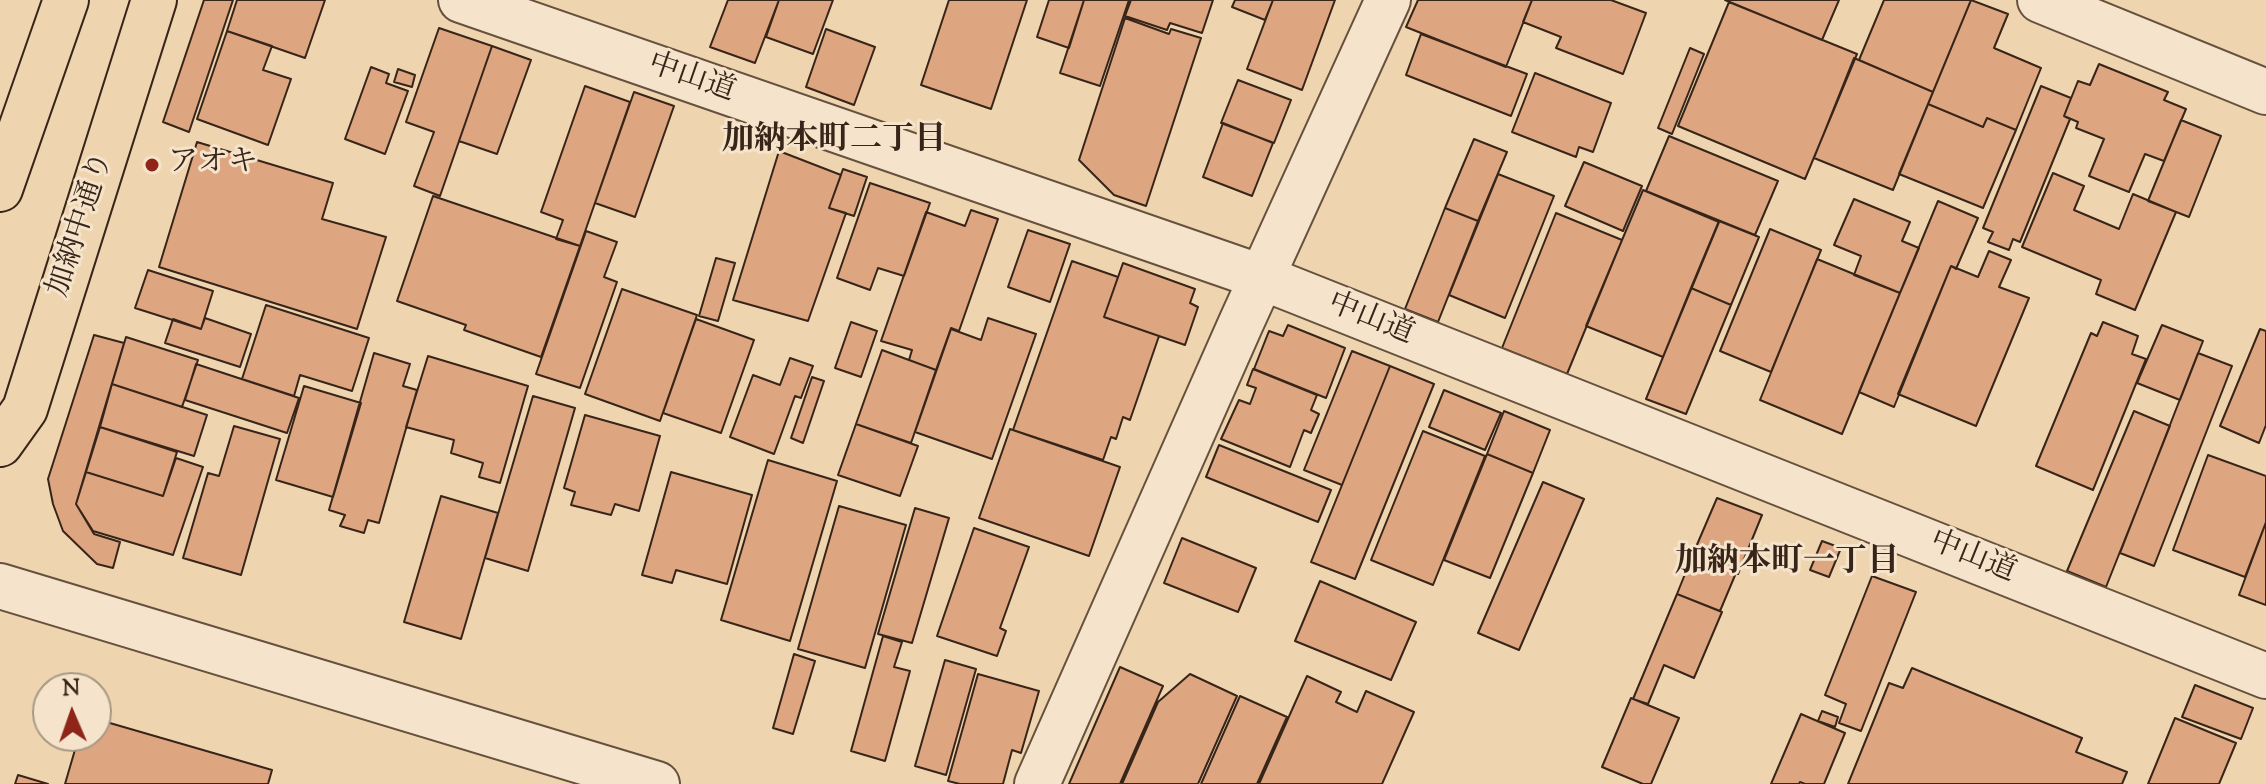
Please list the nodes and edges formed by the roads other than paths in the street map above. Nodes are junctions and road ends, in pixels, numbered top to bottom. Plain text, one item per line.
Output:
1 (66, 0) edge
2 (154, 0) edge
3 (461, 0) edge
4 (1388, 0) edge
5 (2040, 0) edge
6 (2266, 92) edge
7 (0, 189) edge
8 (1261, 277) junction
9 (0, 444) edge
10 (0, 586) edge
11 (2266, 676) edge
12 (657, 784) edge
13 (1037, 784) edge

1 - 7 highway
2 - 9 highway, 加納中通り
3 - 8 street, 中山道
4 - 8 street
5 - 6 street
8 - 11 street, 中山道
8 - 13 street
10 - 12 street

